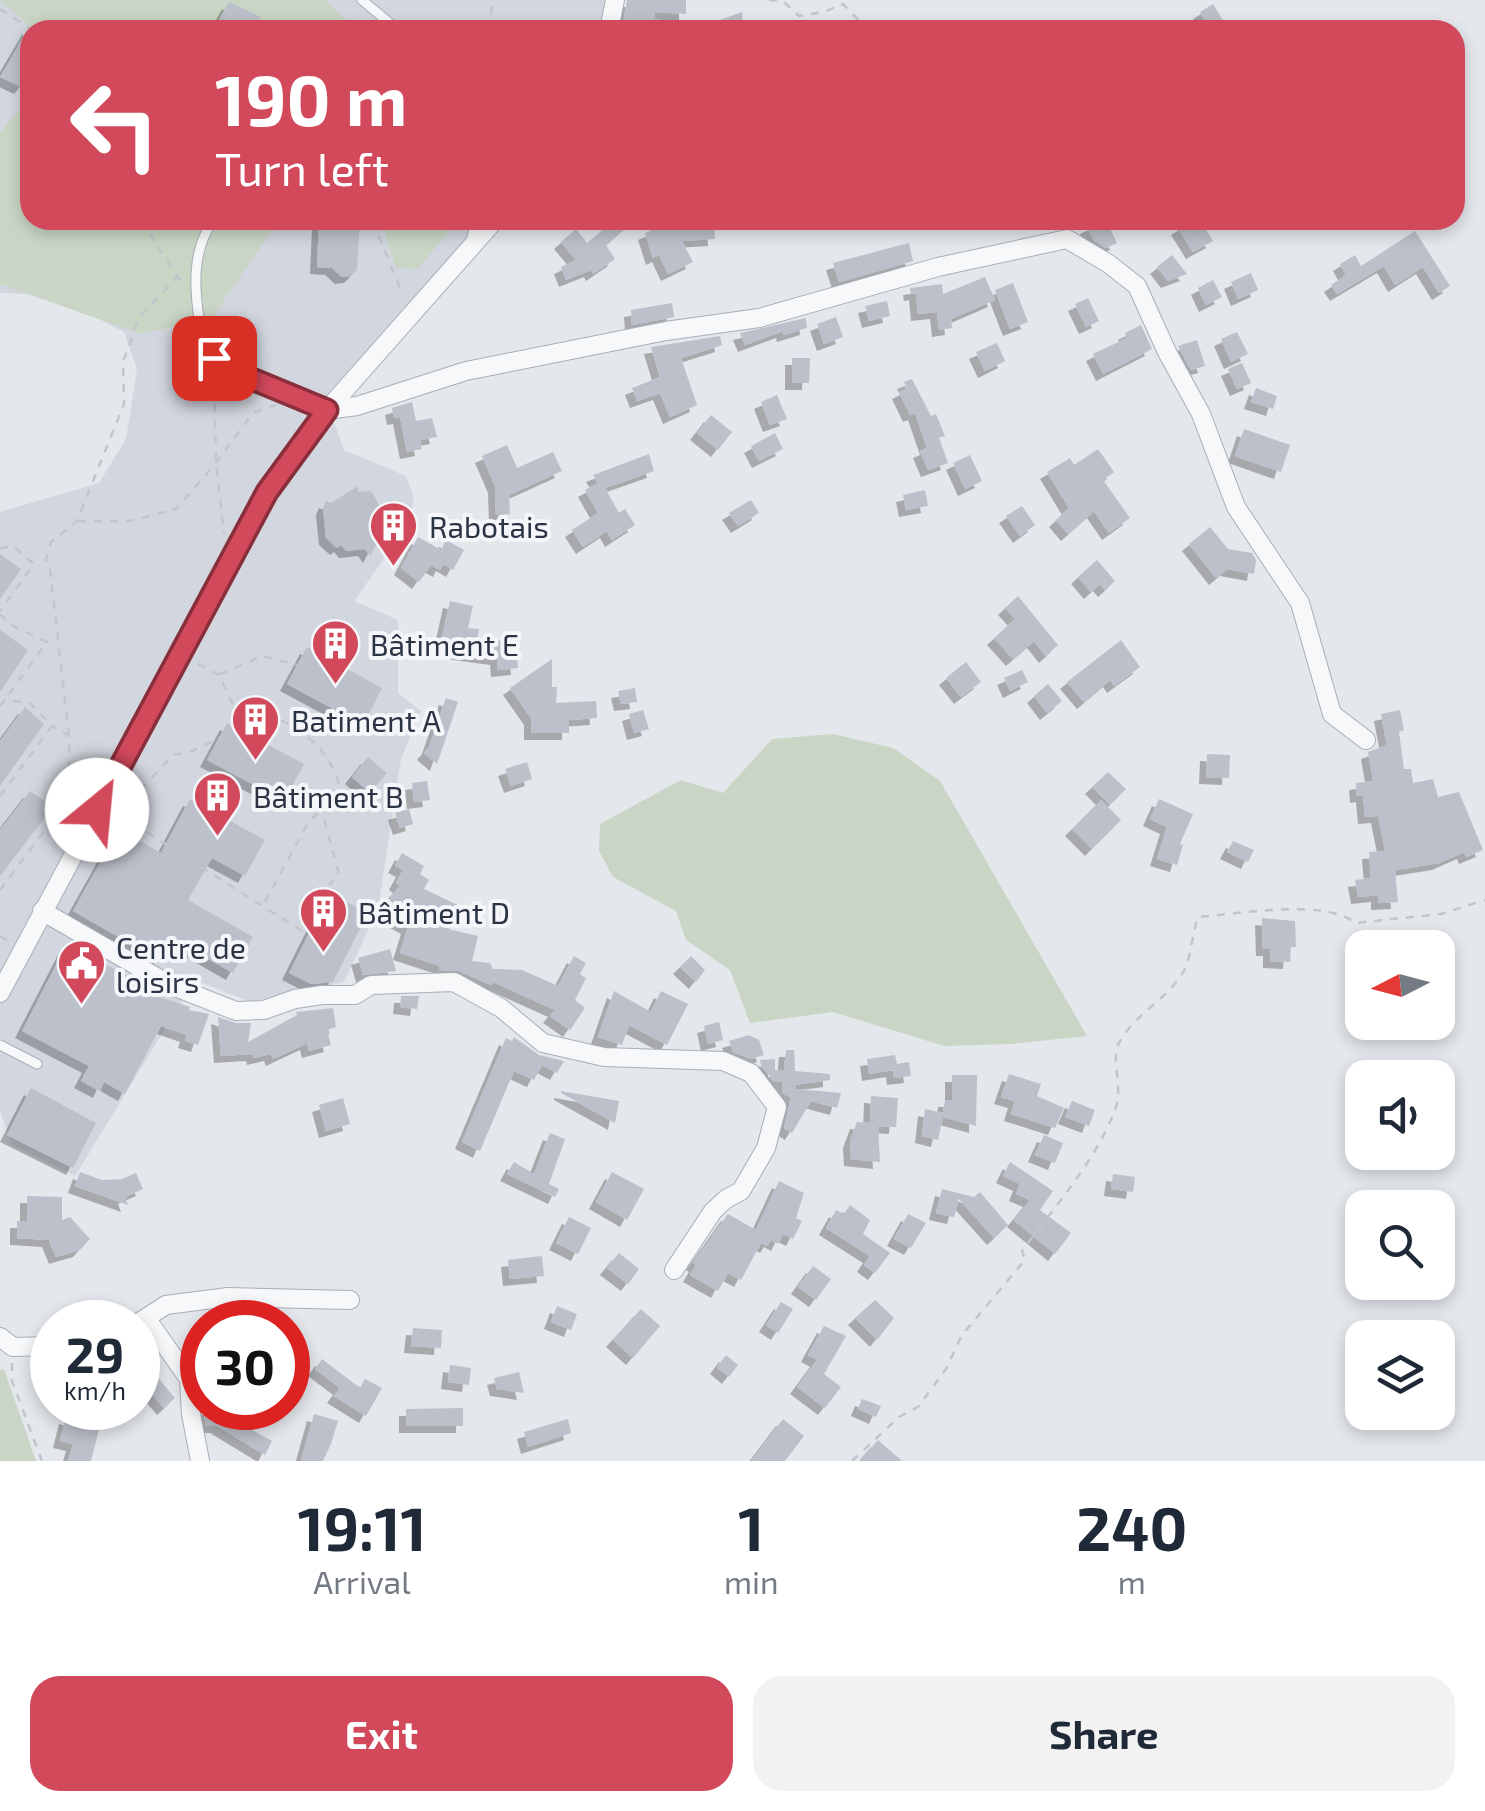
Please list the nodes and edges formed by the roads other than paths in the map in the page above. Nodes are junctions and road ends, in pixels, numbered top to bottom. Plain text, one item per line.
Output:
1 (362, 0) edge
2 (386, 20) edge
3 (207, 230) edge
4 (474, 230) edge
5 (486, 230) edge
6 (470, 247) junction
7 (327, 410) junction
8 (1366, 740) dead end
9 (42, 912) junction
10 (0, 993) edge
11 (0, 1045) edge
12 (37, 1064) dead end
13 (674, 1270) dead end
14 (350, 1300) dead end
15 (160, 1309) edge
16 (160, 1343) edge
17 (200, 1461) edge

1 - 2 lane
3 - 7 lane
4 - 6 lane
5 - 6 street
6 - 7 street
7 - 8 street
7 - 9 street
9 - 10 street
9 - 13 street
11 - 12 lane
14 - 15 street
16 - 17 street

